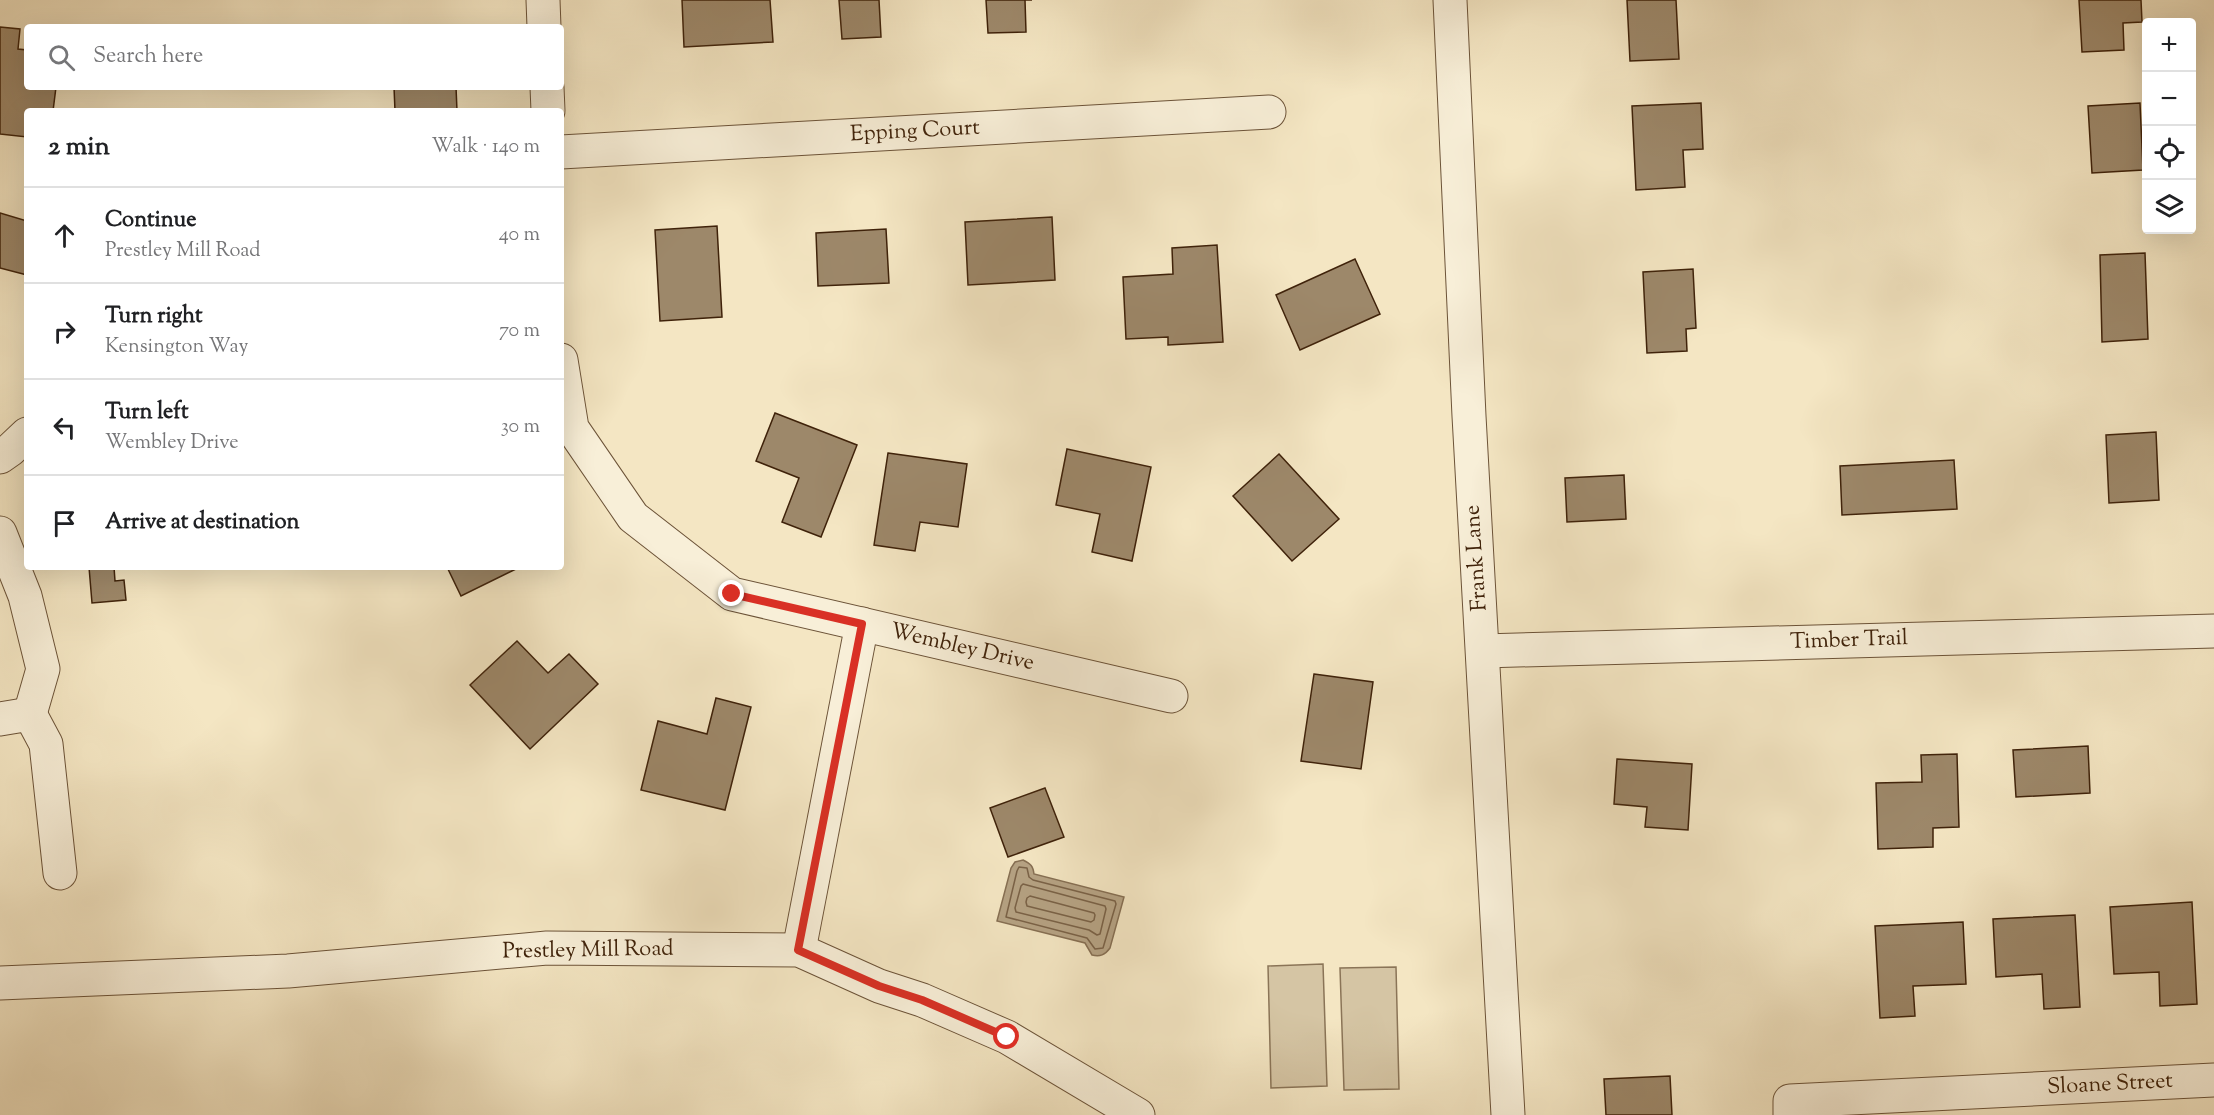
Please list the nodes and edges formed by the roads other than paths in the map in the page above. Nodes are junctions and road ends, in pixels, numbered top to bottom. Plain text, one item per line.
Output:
1 (543, 0) edge
2 (1450, 0) edge
3 (544, 24) edge
4 (546, 90) edge
5 (548, 108) edge
6 (1269, 112) dead end
7 (564, 152) edge
8 (564, 379) edge
9 (24, 437) edge
10 (0, 457) edge
11 (0, 533) edge
12 (862, 624) junction
13 (2214, 631) edge
14 (1483, 651) junction
15 (1171, 696) dead end
16 (15, 717) edge
17 (60, 873) dead end
18 (798, 950) junction
19 (0, 983) edge
20 (2214, 1080) edge
21 (1790, 1108) edge
22 (1138, 1115) edge
23 (1508, 1115) edge

1 - 3 street
2 - 14 street, Frank Lane
4 - 5 street
6 - 7 street, Epping Court
8 - 12 street, Wembley Drive
9 - 10 street
11 - 16 street
12 - 15 street, Wembley Drive
12 - 18 street
13 - 14 street, Timber Trail
14 - 23 street, Frank Lane
16 - 17 street
18 - 19 street, Prestley Mill Road
18 - 22 street, Prestley Mill Road
20 - 21 street, Sloane Street

